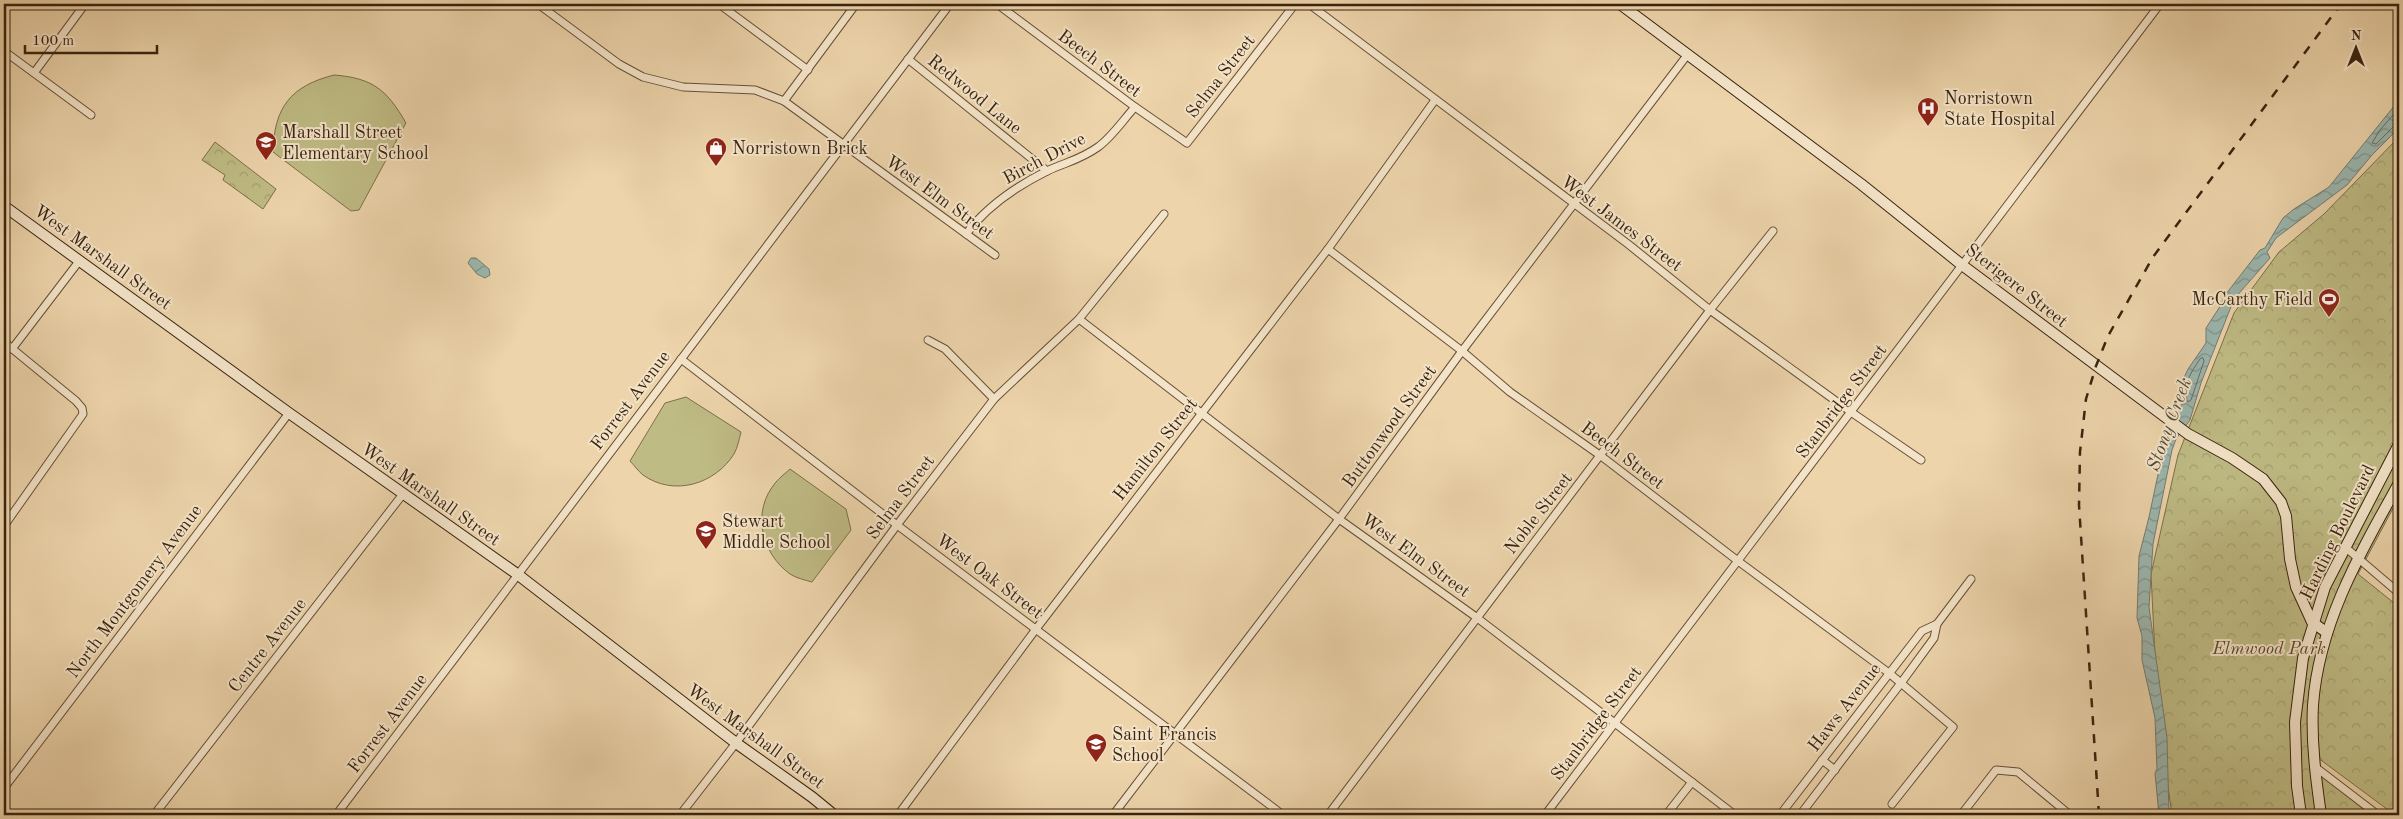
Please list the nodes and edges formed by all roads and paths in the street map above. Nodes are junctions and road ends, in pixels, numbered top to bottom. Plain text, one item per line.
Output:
1 (85, 4) edge
2 (719, 4) edge
3 (856, 4) edge
4 (950, 4) edge
5 (998, 4) edge
6 (1295, 4) edge
7 (1309, 4) edge
8 (1620, 4) edge
9 (2160, 4) edge
10 (541, 5) edge
11 (4, 51) edge
12 (1688, 54) junction
13 (908, 59) junction
14 (808, 70) junction
15 (34, 73) junction
16 (1435, 100) junction
17 (784, 101) junction
18 (1135, 107) junction
19 (92, 115) dead end
20 (1187, 143) joint
21 (844, 144) junction
22 (1047, 171) junction
23 (1575, 205) junction
24 (4, 206) edge
25 (1164, 214) dead end
26 (1773, 231) dead end
27 (966, 234) junction
28 (1328, 249) junction
29 (995, 255) dead end
30 (80, 260) junction
31 (1962, 265) junction
32 (1710, 310) junction
33 (1079, 318) junction
34 (928, 340) dead end
35 (4, 342) edge
36 (12, 349) junction
37 (1462, 352) junction
38 (681, 359) junction
39 (994, 399) junction
40 (1851, 412) junction
41 (289, 413) junction
42 (1202, 414) junction
43 (2399, 444) edge
44 (1601, 456) junction
45 (1921, 460) dead end
46 (2399, 483) edge
47 (403, 494) junction
48 (1339, 519) junction
49 (897, 525) junction
50 (4, 526) edge
51 (2345, 547) junction
52 (2357, 557) junction
53 (1738, 561) junction
54 (516, 574) junction
55 (1971, 579) dead end
56 (2399, 592) edge
57 (1476, 617) junction
58 (2312, 622) junction
59 (1937, 624) junction
60 (1036, 629) junction
61 (2326, 632) junction
62 (1888, 673) junction
63 (1901, 683) junction
64 (1615, 724) junction
65 (1176, 734) junction
66 (736, 743) junction
67 (1822, 760) junction
68 (2314, 766) junction
69 (1835, 770) junction
70 (1692, 782) junction
71 (4, 788) edge
72 (1892, 804) dead end
73 (154, 815) edge
74 (336, 815) edge
75 (680, 815) edge
76 (834, 815) edge
77 (898, 815) edge
78 (1113, 815) edge
79 (1283, 815) edge
80 (1328, 815) edge
81 (1545, 815) edge
82 (1666, 815) edge
83 (1735, 815) edge
84 (1780, 815) edge
85 (1800, 815) edge
86 (1961, 815) edge
87 (2070, 815) edge
88 (2301, 815) edge
89 (2321, 815) edge
90 (2378, 815) edge

1 - 15 street
2 - 14 street
3 - 14 street
4 - 13 street, Forrest Avenue
5 - 18 street, Beech Street
6 - 20 street, Selma Street
7 - 16 street, West James Street
8 - 12 street, Sterigere Street
9 - 31 street, Stanbridge Street
10 - 17 street, West Elm Street
11 - 15 street
12 - 23 street, Buttonwood Street
12 - 31 street, Sterigere Street
13 - 21 street, Forrest Avenue
13 - 22 street, Redwood Lane
14 - 17 street
15 - 19 street
16 - 23 street, West James Street
16 - 28 street, Hamilton Street
17 - 21 street, West Elm Street
18 - 20 street, Beech Street
18 - 22 street, Birch Drive
21 - 27 street, West Elm Street
21 - 38 street, Forrest Avenue
22 - 27 street, Birch Drive
23 - 32 street, West James Street
23 - 37 street, Buttonwood Street
24 - 30 street, West Marshall Street
25 - 33 street, Selma Street
26 - 32 street, Noble Street
27 - 29 street, West Elm Street
28 - 37 street, Beech Street
28 - 42 street, Hamilton Street
30 - 36 street
30 - 41 street, West Marshall Street
31 - 40 street, Stanbridge Street
31 - 58 street, Sterigere Street
32 - 40 street, West James Street
32 - 44 street, Noble Street
33 - 39 street, Selma Street
33 - 42 street, West Elm Street
34 - 39 street
35 - 36 street
36 - 50 street
37 - 44 street, Beech Street
37 - 48 street, Buttonwood Street
38 - 49 street, West Oak Street
38 - 54 street, Forrest Avenue
39 - 49 street, Selma Street
40 - 45 street, West James Street
40 - 53 street, Stanbridge Street
41 - 47 street, West Marshall Street
41 - 71 street, North Montgomery Avenue
42 - 48 street, West Elm Street
42 - 60 street, Hamilton Street
43 - 51 street, Harding Boulevard
44 - 53 street, Beech Street
44 - 57 street, Noble Street
46 - 52 street, Harding Boulevard
47 - 54 street, West Marshall Street
47 - 73 street, Centre Avenue
48 - 57 street, West Elm Street
48 - 65 street, Buttonwood Street
49 - 60 street, West Oak Street
49 - 66 street, Selma Street
51 - 52 street
51 - 58 street, Harding Boulevard
52 - 56 street
52 - 61 street, Harding Boulevard
53 - 62 street, Beech Street
53 - 64 street, Stanbridge Street
54 - 66 street, West Marshall Street
54 - 74 street, Forrest Avenue
55 - 59 street, Haws Avenue
57 - 64 street, West Elm Street
57 - 80 street, Noble Street
58 - 61 street
58 - 88 street, Harding Boulevard
59 - 62 street, Haws Avenue
59 - 63 street, Haws Avenue
60 - 65 street, West Oak Street
60 - 77 street, Hamilton Street
61 - 68 street, Harding Boulevard
62 - 63 street, Beech Street
62 - 67 street, Haws Avenue
63 - 69 street, Haws Avenue
63 - 72 street, Beech Street
64 - 70 street, West Elm Street
64 - 81 street, Stanbridge Street
65 - 78 street, Buttonwood Street
65 - 79 street, West Oak Street
66 - 75 street, Selma Street
66 - 76 street, West Marshall Street
67 - 69 street
67 - 84 street, Haws Avenue
68 - 89 street, Harding Boulevard
68 - 90 street
69 - 85 street, Haws Avenue
70 - 82 street
70 - 83 street, West Elm Street
86 - 87 street

